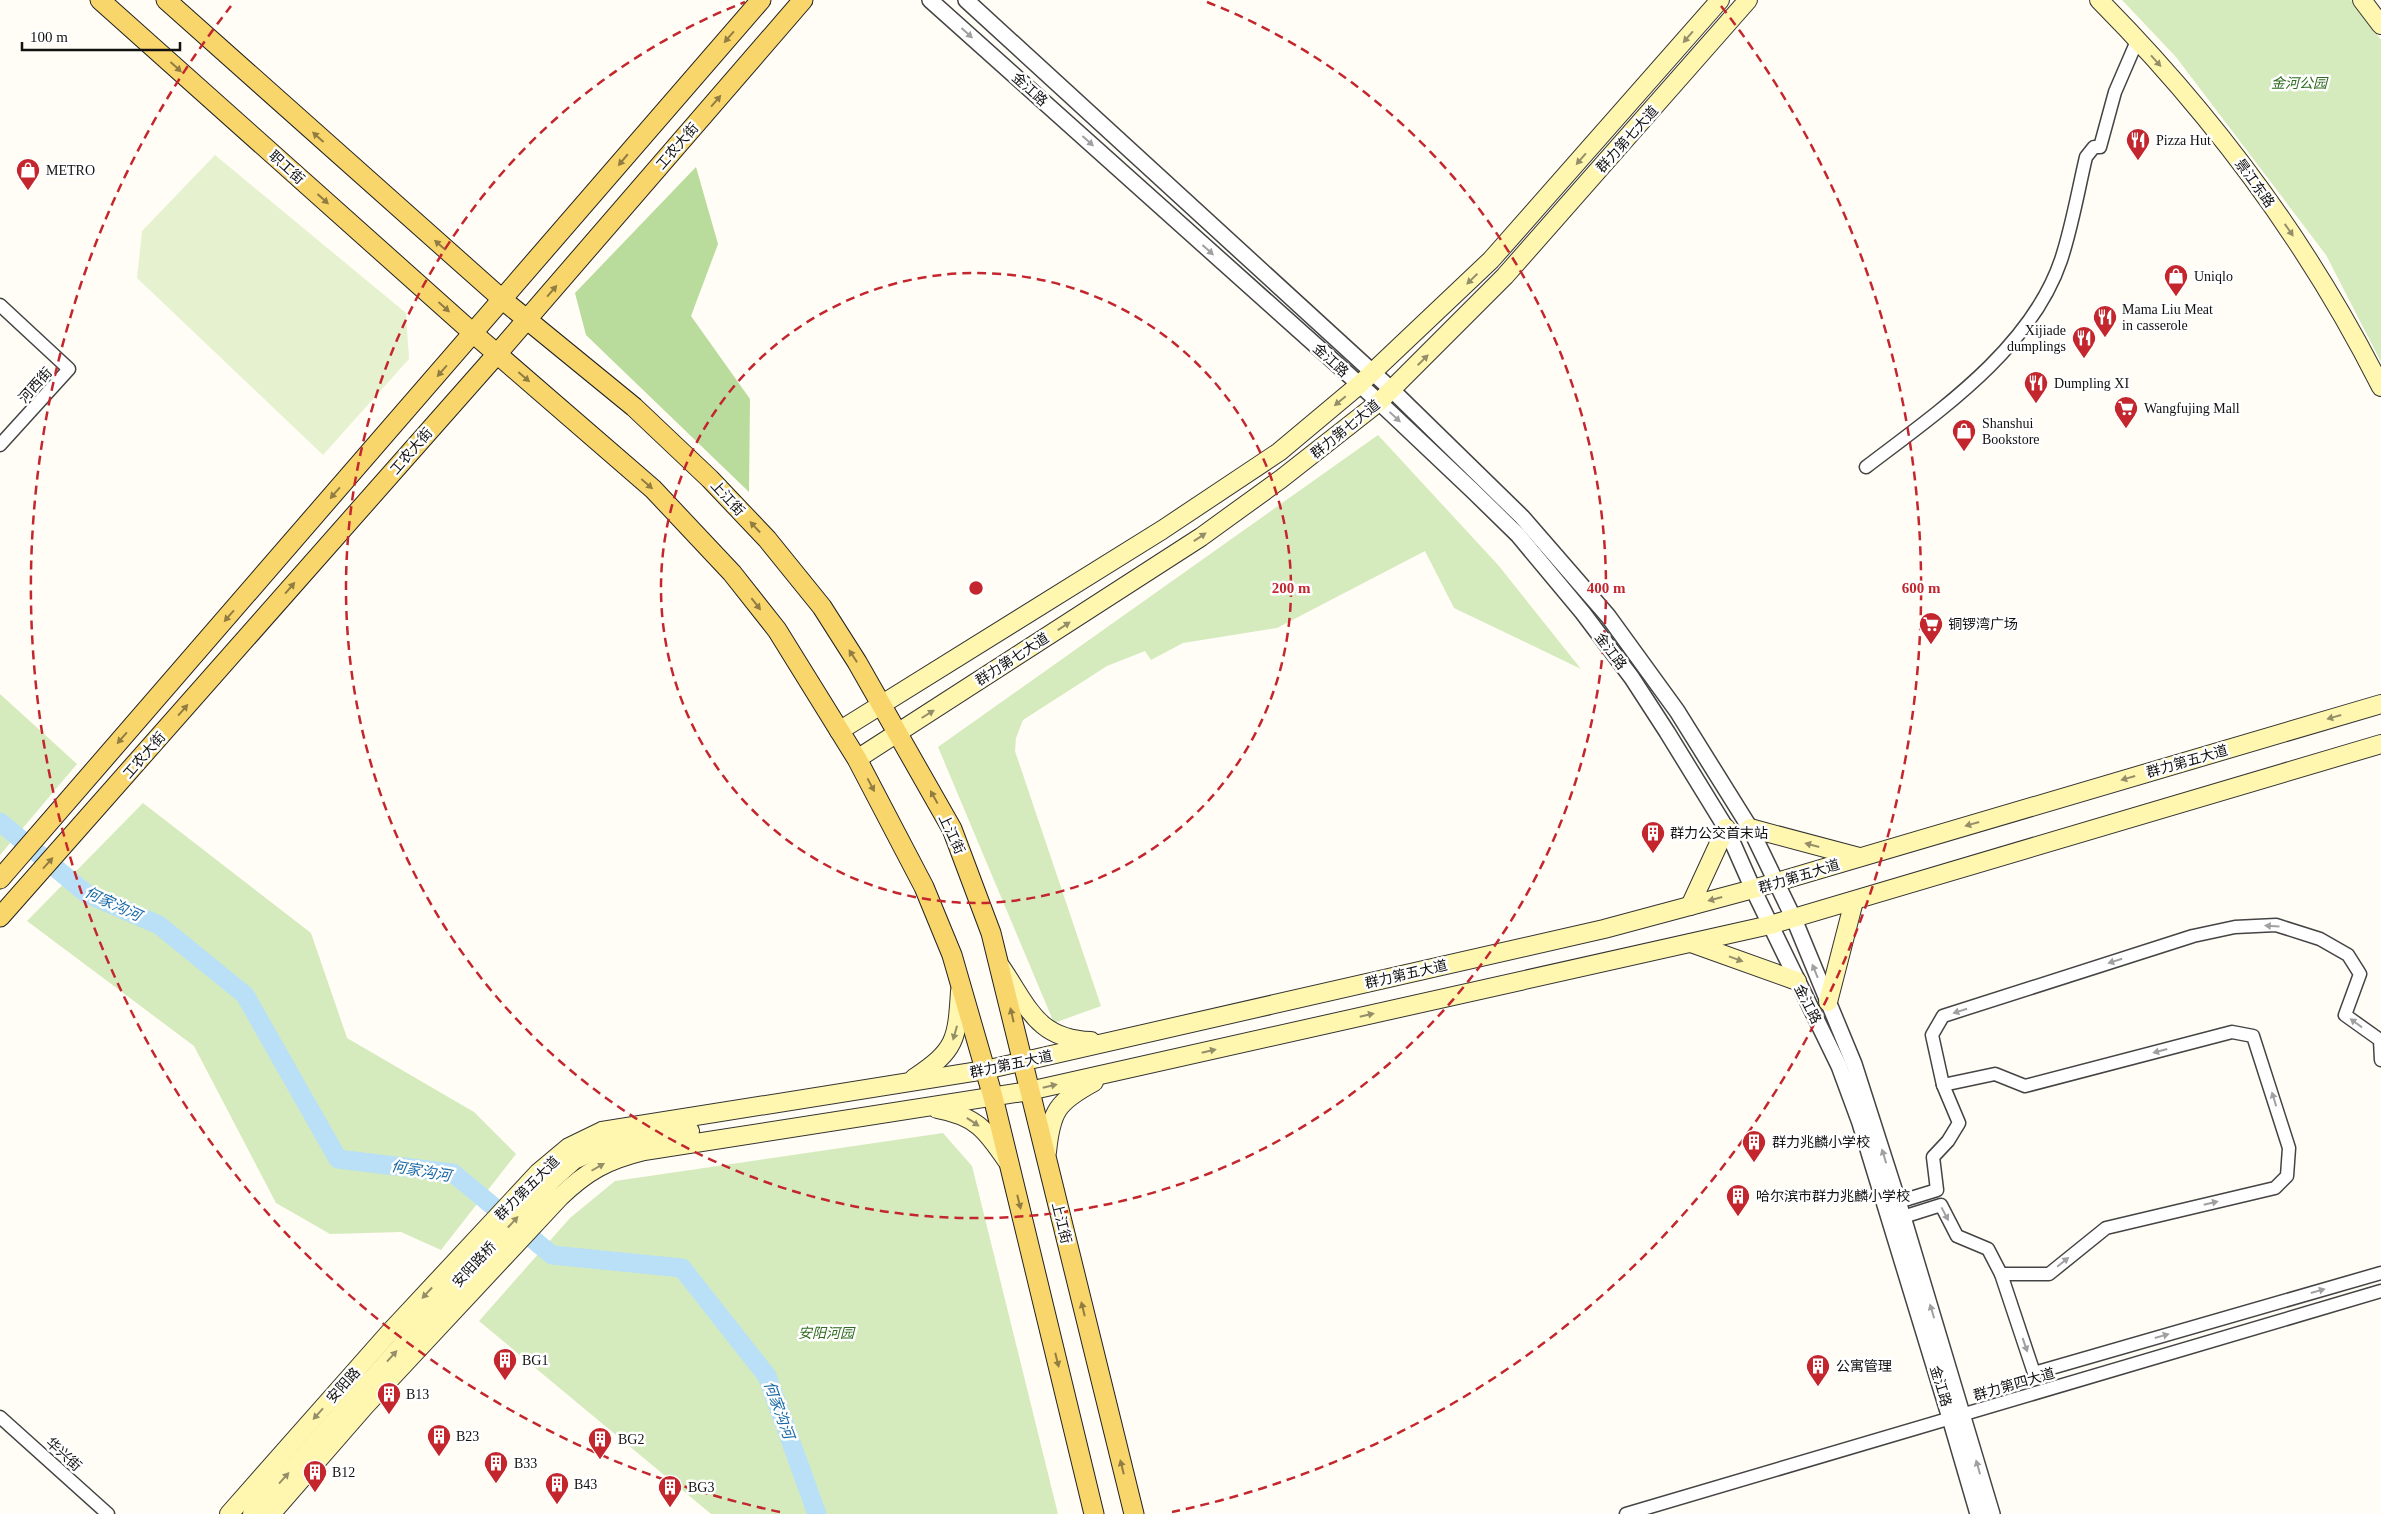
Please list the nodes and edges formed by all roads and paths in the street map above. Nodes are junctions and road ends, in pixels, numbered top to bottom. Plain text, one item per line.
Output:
1 (100, 0) edge
2 (166, 0) edge
3 (761, 0) edge
4 (803, 0) edge
5 (930, 0) edge
6 (966, 0) edge
7 (1720, 0) edge
8 (1748, 0) edge
9 (2099, 0) edge
10 (2362, 0) edge
11 (2381, 25) edge
12 (2137, 41) junction
13 (503, 300) junction
14 (0, 305) edge
15 (527, 320) junction
16 (474, 334) junction
17 (497, 354) junction
18 (1373, 373) junction
19 (1359, 385) junction
20 (2381, 388) edge
21 (1385, 396) junction
22 (0, 445) edge
23 (1866, 466) dead end
24 (2381, 704) edge
25 (883, 706) junction
26 (839, 731) junction
27 (898, 733) junction
28 (2381, 744) edge
29 (857, 759) junction
30 (1726, 828) junction
31 (1750, 828) junction
32 (1859, 858) junction
33 (0, 879) edge
34 (1777, 882) junction
35 (1753, 889) junction
36 (1854, 901) junction
37 (1690, 906) junction
38 (0, 918) edge
39 (1794, 919) junction
40 (1770, 925) junction
41 (1690, 943) junction
42 (1001, 967) junction
43 (1797, 981) junction
44 (961, 985) junction
45 (1828, 1002) junction
46 (1109, 1042) junction
47 (2381, 1060) edge
48 (1023, 1062) junction
49 (985, 1070) junction
50 (1110, 1073) junction
51 (908, 1082) junction
52 (1943, 1085) junction
53 (1029, 1091) junction
54 (993, 1096) junction
55 (927, 1107) junction
56 (885, 1114) junction
57 (1046, 1160) junction
58 (1010, 1165) junction
59 (1901, 1210) junction
60 (460, 1258) joint
61 (2381, 1273) edge
62 (2001, 1274) junction
63 (2381, 1290) edge
64 (1957, 1416) junction
65 (0, 1417) edge
66 (108, 1514) edge
67 (229, 1514) edge
68 (252, 1514) edge
69 (271, 1514) edge
70 (1094, 1514) edge
71 (1134, 1514) edge
72 (1626, 1514) edge
73 (1978, 1514) edge
74 (1992, 1514) edge

1 -> 16 main road, 职工街
13 -> 2 main road
3 -> 13 main road, 工农大街
15 -> 4 main road, 工农大街
5 -> 19 street, 金江路
6 - 18 street, 金江路
7 -> 18 main road, 群力第七大道
21 -> 8 main road, 群力第七大道
9 - 12 main road, 景江东路
10 - 11 main road
12 -> 20 main road, 景江东路
12 - 23 street
13 - 15 main road, 上江街
13 - 16 main road, 工农大街
14 - 22 street, 河西街
15 - 17 main road, 工农大街
25 -> 15 main road, 上江街
16 - 17 main road
16 -> 33 main road, 工农大街
17 -> 26 main road
38 -> 17 main road, 工农大街
18 - 19 main road, 群力第七大道
18 - 21 street, 金江路
19 - 21 street, 金江路
19 -> 25 main road, 群力第七大道
27 -> 21 main road, 群力第七大道
21 -> 30 street, 金江路
21 - 31 street, 金江路
24 -> 32 main road, 群力第五大道
25 - 26 main road, 群力第七大道
25 - 27 main road, 上江街
26 - 29 main road
27 - 29 main road, 群力第七大道
42 -> 27 main road, 上江街
28 - 36 main road, 群力第五大道
29 -> 44 main road
30 - 35 street, 金江路
30 - 37 main road
32 -> 31 main road
31 - 34 street, 金江路
32 - 34 main road, 群力第五大道
34 - 35 main road, 群力第五大道
34 - 39 street, 金江路
35 -> 37 main road, 群力第五大道
35 - 40 street, 金江路
36 - 39 main road, 群力第五大道
36 - 45 main road
37 - 46 main road, 群力第五大道
39 - 40 main road, 群力第五大道
45 -> 39 street, 金江路
40 - 41 main road, 群力第五大道
40 - 43 street, 金江路
41 -> 43 main road
50 -> 41 main road, 群力第五大道
42 - 46 main road
48 -> 42 main road, 上江街
43 - 64 street, 金江路
44 - 49 main road
44 -> 51 main road
59 -> 45 street, 金江路
46 - 48 main road, 群力第五大道
47 -> 52 street
48 - 49 main road, 群力第五大道
48 - 53 main road, 上江街
49 - 51 main road, 群力第五大道
49 - 54 main road
53 -> 50 main road, 群力第五大道
50 - 57 main road
51 - 60 main road, 群力第五大道
52 - 59 street
62 -> 52 street
53 - 54 main road, 群力第五大道
53 - 57 main road, 上江街
54 - 55 main road, 群力第五大道
54 - 58 main road
55 - 56 main road, 群力第五大道
55 -> 58 main road
68 -> 56 main road, 安阳路桥
69 -> 56 main road, 群力第五大道
71 -> 57 main road, 上江街
58 -> 70 main road
59 -> 62 street
64 -> 59 street, 金江路
60 -> 67 main road, 安阳路
62 -> 61 street
63 - 64 street, 群力第四大道
64 - 72 street, 群力第四大道
64 - 73 street, 金江路
74 -> 64 street, 金江路
65 - 66 street, 华兴街

